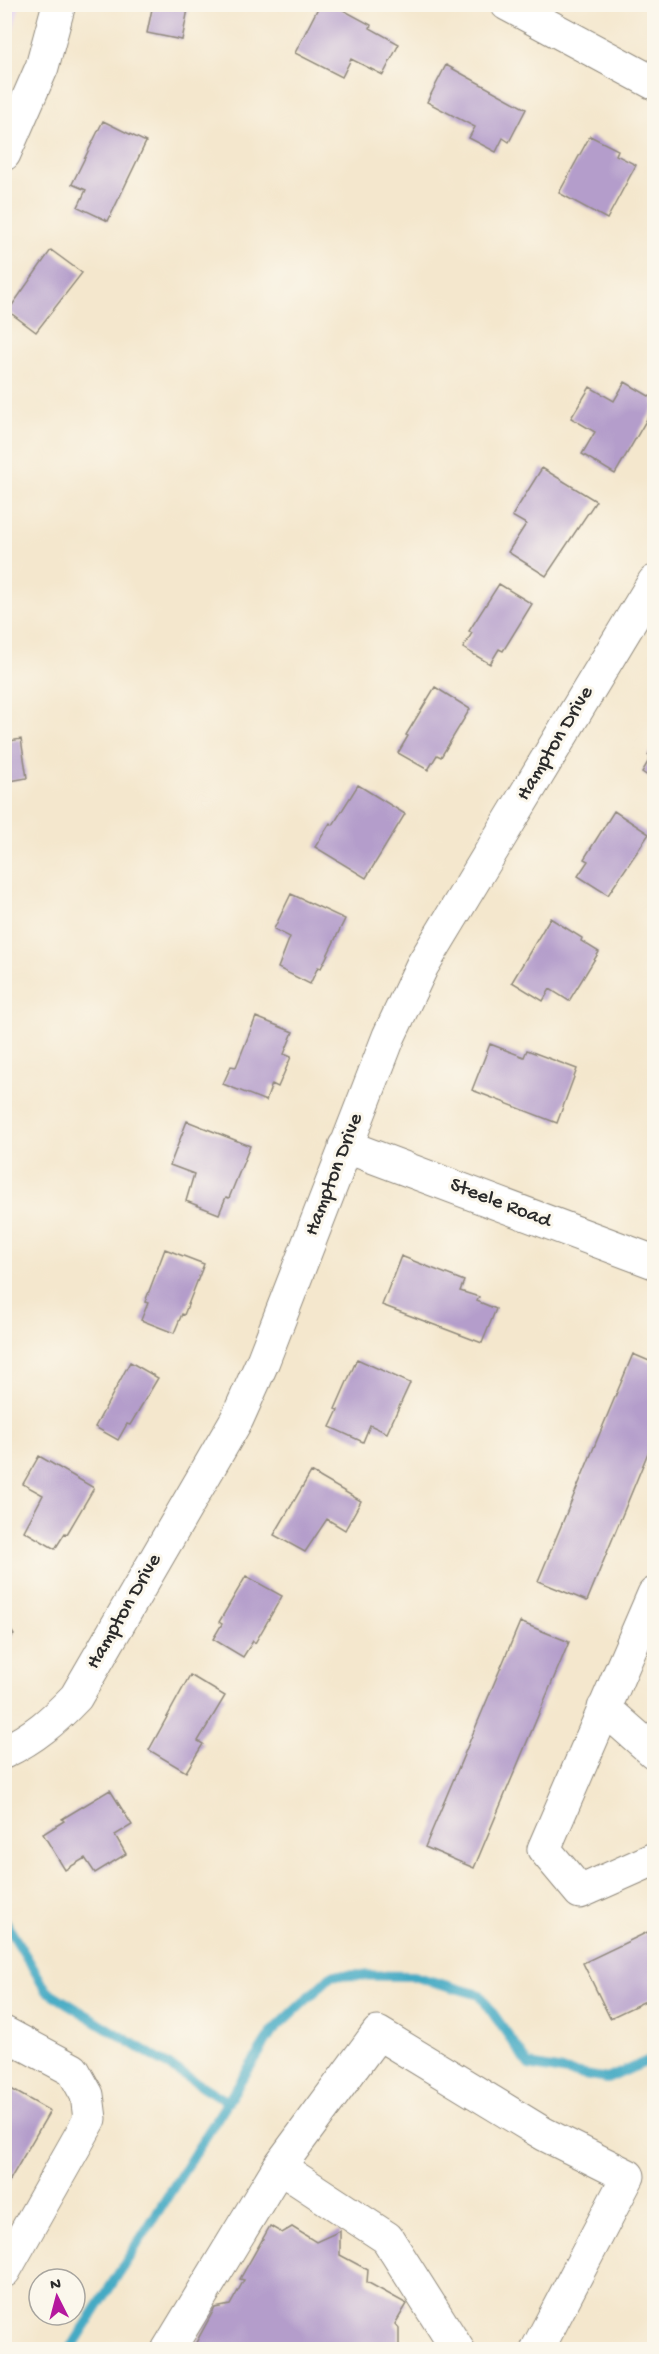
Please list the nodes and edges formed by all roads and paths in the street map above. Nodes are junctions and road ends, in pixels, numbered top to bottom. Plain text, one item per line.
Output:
1 (59, 4) edge
2 (507, 4) edge
3 (654, 83) edge
4 (4, 154) edge
5 (654, 582) edge
6 (345, 1146) junction
7 (654, 1262) edge
8 (654, 1594) edge
9 (604, 1708) junction
10 (4, 1752) edge
11 (654, 1752) edge
12 (654, 1859) edge
13 (5, 2031) edge
14 (279, 2167) junction
15 (4, 2271) edge
16 (168, 2349) edge
17 (458, 2349) edge
18 (537, 2349) edge

1 - 4 street
2 - 3 street
5 - 6 street, Hampton Drive
6 - 7 street, Steele Road
6 - 10 street, Hampton Drive
8 - 9 street
9 - 11 street
9 - 12 street
13 - 15 street
14 - 16 street
14 - 17 street
14 - 18 street

